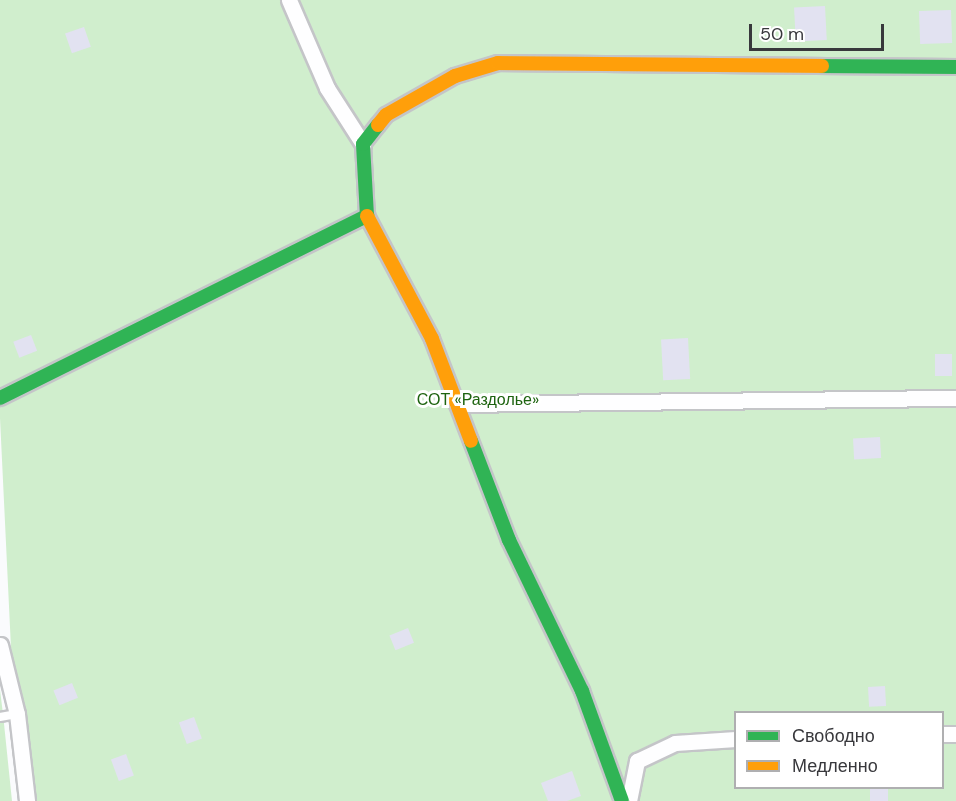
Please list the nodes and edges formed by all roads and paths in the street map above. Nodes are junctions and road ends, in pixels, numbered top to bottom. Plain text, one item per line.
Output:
1 (289, 0) edge
2 (956, 67) edge
3 (363, 144) junction
4 (367, 216) junction
5 (0, 398) edge
6 (956, 398) edge
7 (457, 404) junction
8 (0, 645) edge
9 (17, 714) junction
10 (0, 717) edge
11 (734, 739) edge
12 (27, 801) edge
13 (622, 801) edge
14 (629, 801) edge

1 - 3 street
2 - 3 street
3 - 4 street
4 - 5 street
4 - 7 street
6 - 7 street
7 - 13 street
8 - 9 street
9 - 10 lane
9 - 12 street
11 - 14 street

